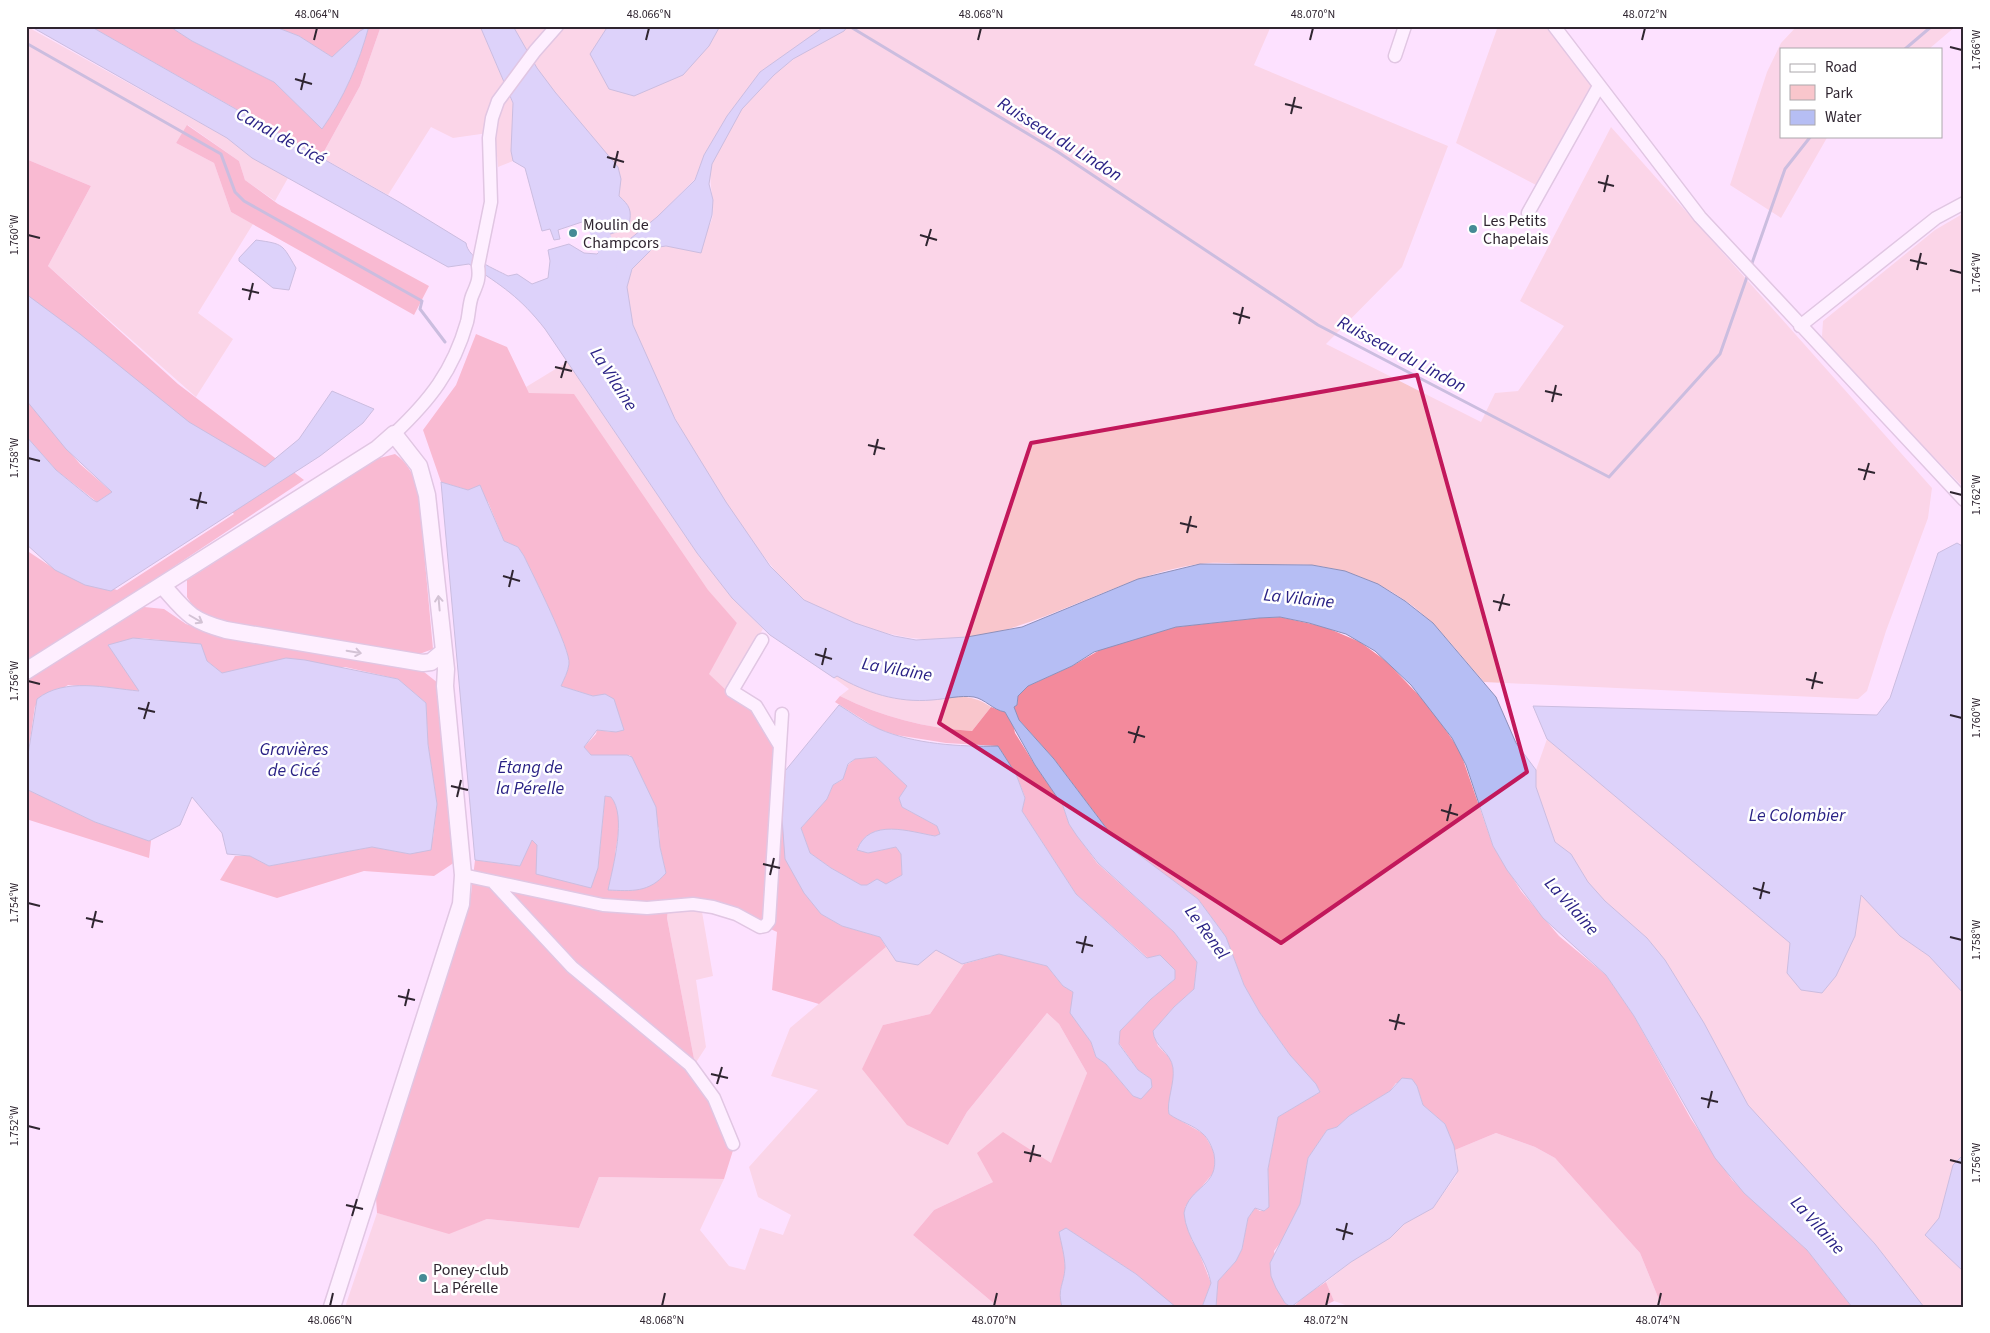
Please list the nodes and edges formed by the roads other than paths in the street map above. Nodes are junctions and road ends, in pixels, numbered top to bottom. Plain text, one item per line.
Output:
1 (557, 26) edge
2 (1405, 26) edge
3 (1554, 26) edge
4 (1395, 56) dead end
5 (1600, 86) junction
6 (1964, 203) edge
7 (1528, 213) dead end
8 (1800, 326) junction
9 (394, 434) junction
10 (1964, 500) edge
11 (162, 585) junction
12 (762, 640) dead end
13 (443, 652) junction
14 (423, 663) junction
15 (26, 671) edge
16 (445, 686) junction
17 (782, 714) dead end
18 (780, 746) junction
19 (463, 875) junction
20 (494, 883) junction
21 (733, 1144) dead end
22 (332, 1307) edge

1 - 9 street
2 - 4 street
3 - 5 street
5 - 7 street
5 - 8 street
6 - 8 street
8 - 10 street
9 - 11 main road
13 -> 9 main road
11 -> 14 main road
11 - 15 main road
12 - 18 street
13 - 14 main road
13 - 16 main road
14 - 16 main road
16 - 19 main road
17 - 18 street
18 - 20 street
19 - 20 street
19 - 22 main road
20 - 21 street

